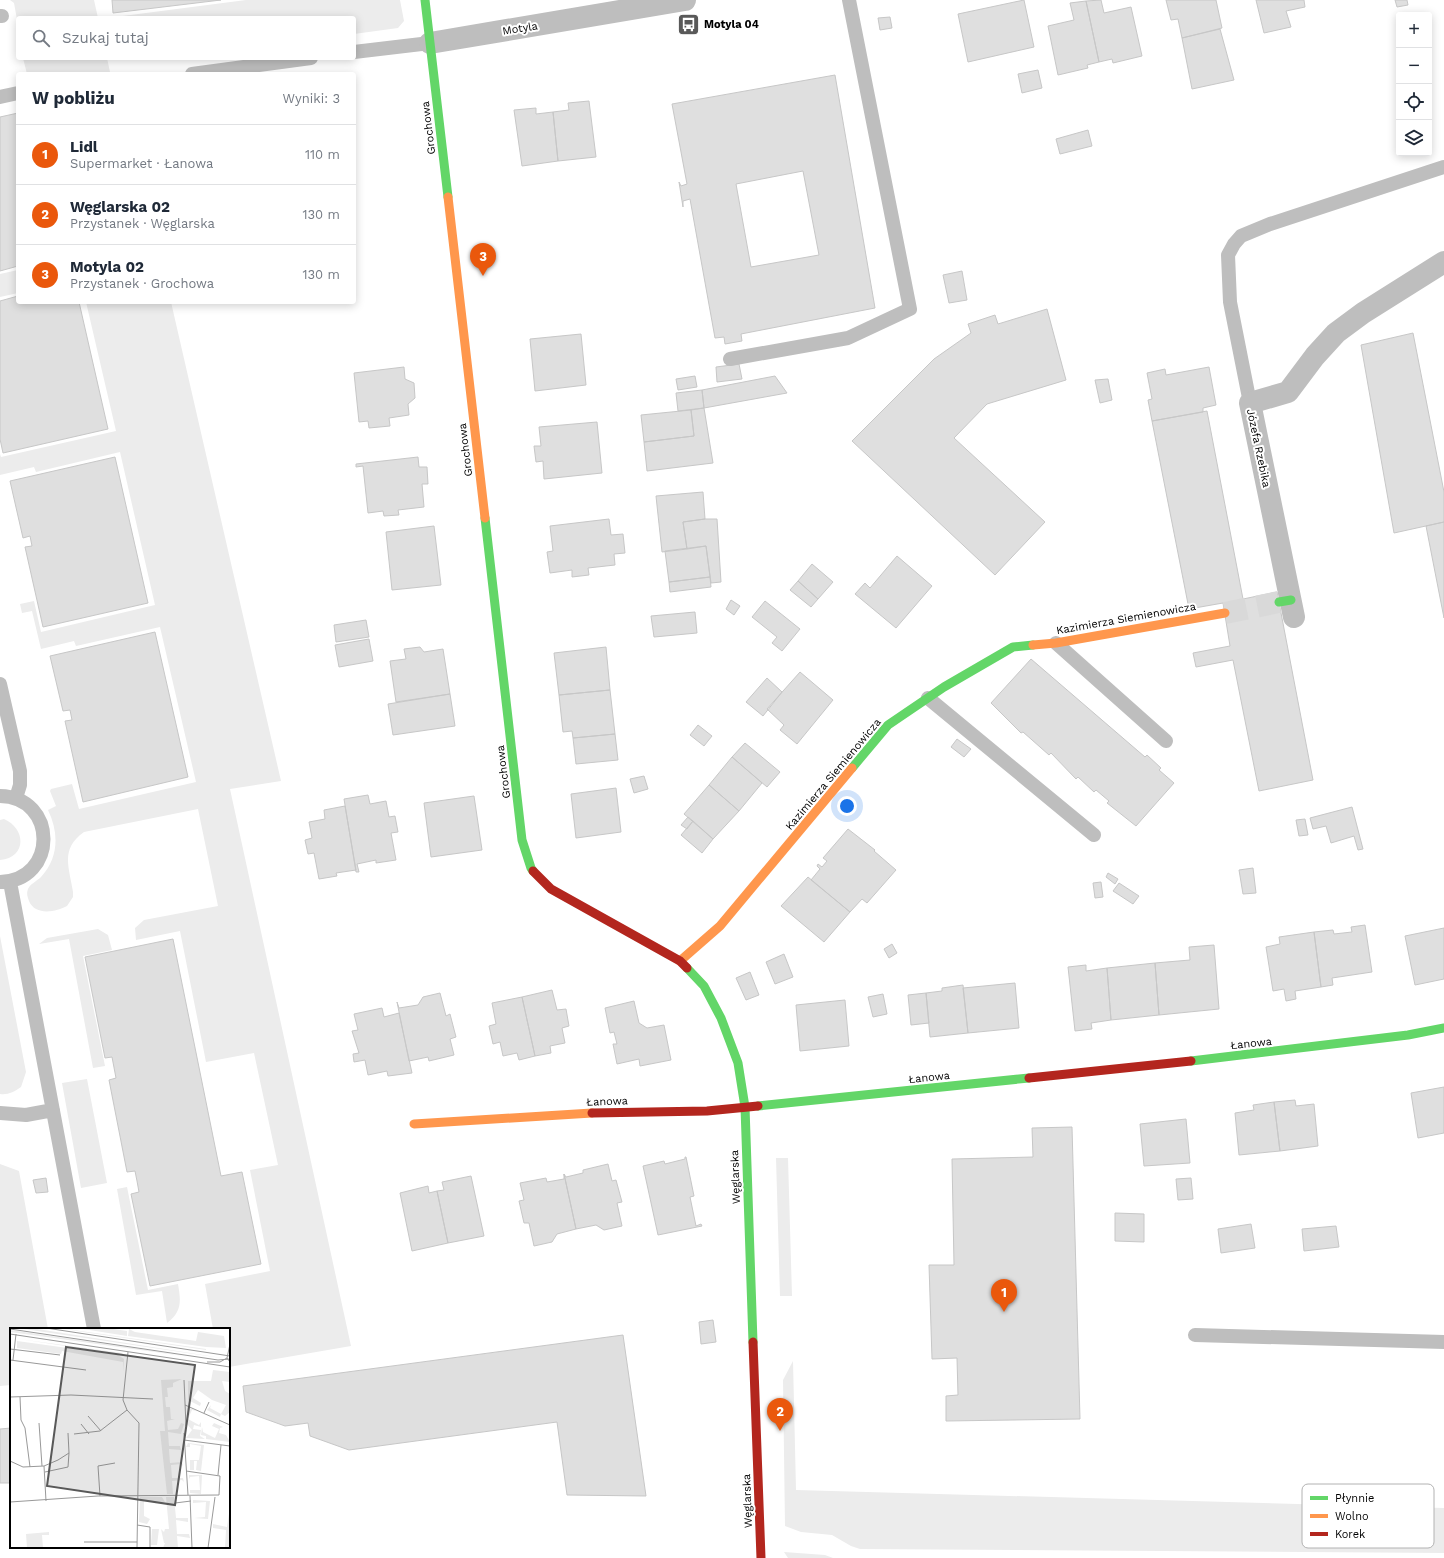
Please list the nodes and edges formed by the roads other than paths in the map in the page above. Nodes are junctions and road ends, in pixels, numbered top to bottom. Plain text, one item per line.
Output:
1 (425, 0) edge
2 (685, 0) edge
3 (849, 0) edge
4 (430, 43) junction
5 (356, 52) edge
6 (296, 60) edge
7 (207, 72) edge
8 (16, 93) edge
9 (0, 97) edge
10 (1444, 167) edge
11 (1444, 262) edge
12 (730, 359) dead end
13 (1250, 403) junction
14 (1288, 606) dead end
15 (1224, 613) tunnel mouth
16 (1056, 642) junction
17 (0, 684) edge
18 (928, 698) junction
19 (4, 717) edge
20 (1166, 741) dead end
21 (0, 796) edge
22 (16, 798) junction
23 (1094, 835) dead end
24 (5, 882) edge
25 (551, 889) joint
26 (680, 961) junction
27 (1444, 1028) edge
28 (745, 1107) junction
29 (53, 1110) junction
30 (0, 1113) edge
31 (414, 1124) dead end
32 (94, 1328) edge
33 (1195, 1335) dead end
34 (1444, 1342) edge
35 (761, 1558) edge

1 - 4 street, Grochowa
2 - 4 street, Motyla
3 - 12 lane
4 - 5 lane, Motyla
4 - 25 street, Grochowa
6 - 7 lane
8 - 9 lane
10 - 13 lane
11 - 13 street, Józefa Rzebika
13 - 14 street, Józefa Rzebika
15 - 16 street, Kazimierza Siemienowicza
16 - 18 street, Kazimierza Siemienowicza
16 - 20 lane
17 - 19 lane
18 - 23 lane
18 - 26 street, Kazimierza Siemienowicza
19 - 22 lane
21 - 22 lane
22 - 24 lane
24 - 29 lane
25 - 26 street, Węglarska
26 - 28 street, Węglarska
27 - 28 street, Łanowa
28 - 31 street, Łanowa
28 - 35 street, Węglarska
29 - 30 lane
29 - 32 lane
33 - 34 lane

